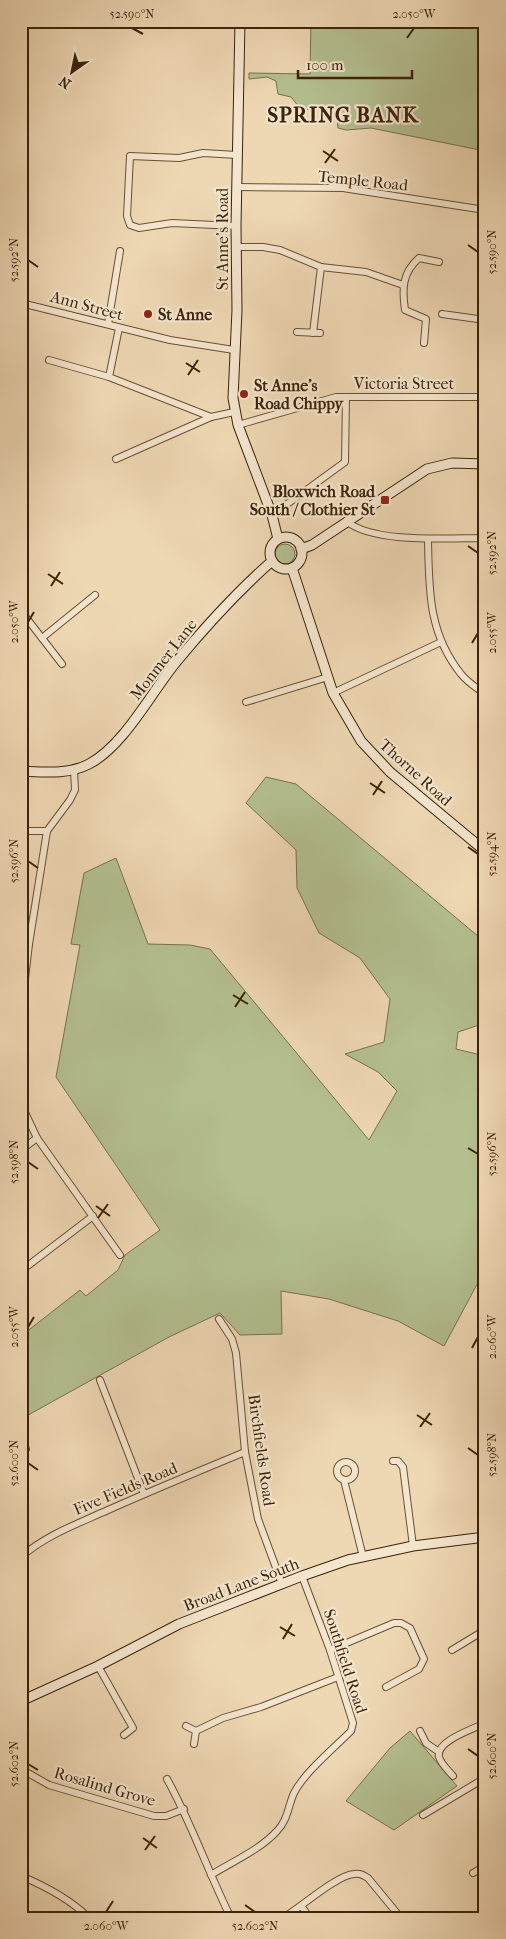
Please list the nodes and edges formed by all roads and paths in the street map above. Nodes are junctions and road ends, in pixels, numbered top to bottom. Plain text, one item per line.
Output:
1 (240, 21) edge
2 (238, 154) junction
3 (236, 187) junction
4 (485, 210) edge
5 (236, 226) junction
6 (236, 247) junction
7 (120, 251) dead end
8 (439, 262) dead end
9 (321, 267) junction
10 (403, 285) junction
11 (21, 303) edge
12 (442, 314) dead end
13 (485, 320) edge
14 (108, 324) junction
15 (119, 328) junction
16 (297, 332) dead end
17 (424, 343) dead end
18 (234, 350) junction
19 (49, 360) dead end
20 (109, 377) junction
21 (346, 397) junction
22 (485, 397) edge
23 (234, 412) junction
24 (211, 417) junction
25 (238, 425) junction
26 (116, 459) dead end
27 (485, 464) edge
28 (272, 515) junction
29 (346, 521) junction
30 (485, 538) edge
31 (278, 539) junction
32 (428, 539) junction
33 (301, 549) junction
34 (272, 562) junction
35 (292, 568) junction
36 (95, 595) dead end
37 (21, 610) edge
38 (42, 638) junction
39 (441, 642) junction
40 (62, 664) dead end
41 (328, 678) junction
42 (333, 693) junction
43 (485, 694) edge
44 (246, 702) dead end
45 (74, 770) junction
46 (21, 771) edge
47 (21, 831) edge
48 (46, 831) junction
49 (485, 851) edge
50 (21, 943) edge
51 (30, 944) junction
52 (21, 1013) edge
53 (21, 1104) edge
54 (37, 1138) junction
55 (21, 1150) edge
56 (93, 1216) junction
57 (120, 1255) dead end
58 (21, 1271) edge
59 (219, 1319) dead end
60 (100, 1380) dead end
61 (21, 1439) edge
62 (245, 1452) junction
63 (21, 1454) edge
64 (392, 1461) dead end
65 (344, 1480) dead end
66 (144, 1494) junction
67 (485, 1537) edge
68 (413, 1546) junction
69 (21, 1557) edge
70 (363, 1557) junction
71 (302, 1576) junction
72 (282, 1584) junction
73 (485, 1630) edge
74 (330, 1650) junction
75 (452, 1650) dead end
76 (98, 1666) junction
77 (338, 1677) junction
78 (386, 1687) dead end
79 (21, 1701) edge
80 (485, 1723) edge
81 (186, 1726) dead end
82 (196, 1731) junction
83 (420, 1732) dead end
84 (124, 1734) dead end
85 (194, 1744) dead end
86 (439, 1752) junction
87 (21, 1769) edge
88 (453, 1776) dead end
89 (167, 1778) dead end
90 (484, 1782) edge
91 (184, 1808) junction
92 (424, 1815) dead end
93 (484, 1867) edge
94 (473, 1873) dead end
95 (211, 1875) junction
96 (21, 1876) edge
97 (302, 1906) junction
98 (89, 1918) edge
99 (231, 1918) edge
100 (284, 1918) edge
101 (310, 1918) edge
102 (401, 1918) edge

1 - 2 street, St Anne's Road
2 - 3 street, St Anne's Road
2 - 5 street
3 - 4 street, Temple Road
3 - 5 street, St Anne's Road
5 - 6 street, St Anne's Road
6 - 9 street
6 - 18 street, St Anne's Road
7 - 14 street
8 - 10 street
9 - 10 street
9 - 16 street
10 - 17 street
11 - 14 street, Ann Street
12 - 13 street
14 - 15 street, Ann Street
15 - 18 street, Ann Street
15 - 20 street
18 - 23 street, St Anne's Road
19 - 20 street
20 - 24 street
21 - 22 street, Victoria Street
21 - 25 street, Victoria Street
21 - 28 street
23 - 24 street
23 - 25 street, St Anne's Road
24 - 26 street
25 - 28 street, St Anne's Road
27 - 29 street
28 - 31 street, St Anne's Road
29 - 32 street
29 - 33 street
30 - 32 street
31 - 33 street
31 - 34 street
32 - 39 street
33 - 35 street
34 - 35 street
34 - 45 street, Monmer Lane
35 - 41 street, Thorne Road
36 - 38 street
37 - 38 street
38 - 40 street
39 - 42 street
39 - 43 street
41 - 42 street, Thorne Road
41 - 44 street
42 - 49 street, Thorne Road
45 - 46 street
45 - 48 street
47 - 48 street
48 - 51 street
50 - 51 street
51 - 52 street
53 - 54 street
54 - 55 street
54 - 56 street
56 - 57 street
56 - 58 street
59 - 62 street, Birchfields Road
60 - 66 street
61 - 63 street
62 - 66 street, Five Fields Road
62 - 72 street, Birchfields Road
64 - 68 street
65 - 70 street
66 - 69 street, Five Fields Road
67 - 68 street, Broad Lane South
68 - 70 street, Broad Lane South
70 - 71 street, Broad Lane South
71 - 72 street, Broad Lane South
71 - 74 street, Southfield Road
72 - 76 street, Broad Lane South
73 - 75 street
74 - 77 street, Southfield Road
74 - 78 street
76 - 79 street, Broad Lane South
76 - 84 street
77 - 82 street
77 - 95 street, Southfield Road
80 - 86 street
81 - 82 street
82 - 85 street
83 - 86 street
86 - 88 street
87 - 91 street, Rosalind Grove
89 - 91 street
90 - 92 street
91 - 95 street
93 - 94 street
95 - 99 street
96 - 98 street
97 - 100 street
97 - 101 street
97 - 102 street

